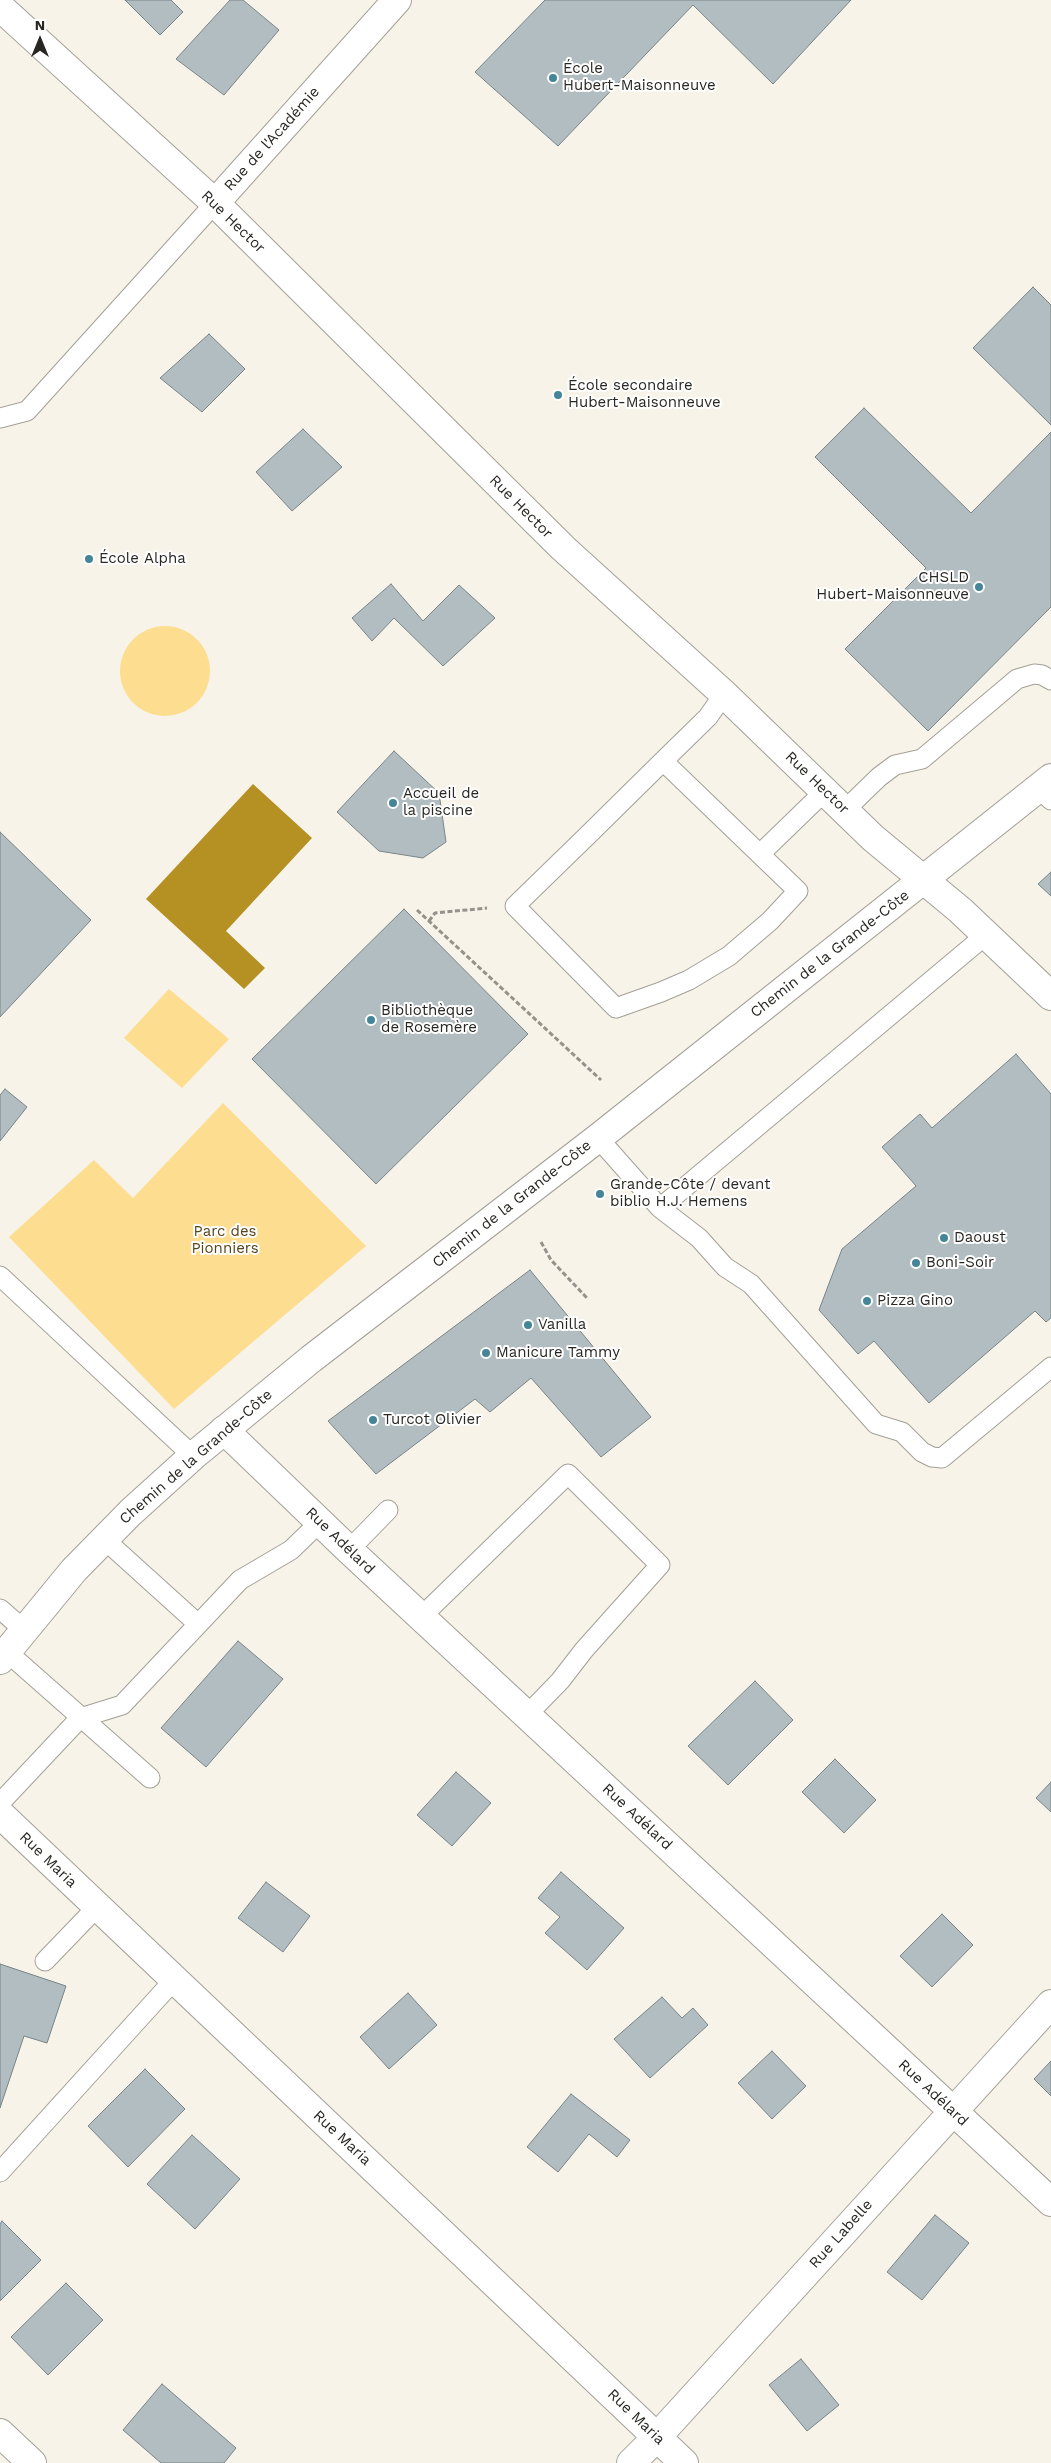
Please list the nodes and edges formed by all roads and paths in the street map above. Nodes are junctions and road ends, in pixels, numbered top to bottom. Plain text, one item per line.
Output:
1 (397, 0) edge
2 (0, 7) edge
3 (215, 203) junction
4 (0, 418) edge
5 (1051, 680) edge
6 (724, 694) junction
7 (663, 761) junction
8 (1047, 789) edge
9 (825, 791) junction
10 (845, 810) junction
11 (760, 854) junction
12 (924, 880) junction
13 (515, 906) junction
14 (417, 910) dead end
15 (428, 921) junction
16 (987, 934) junction
17 (1051, 996) edge
18 (601, 1080) dead end
19 (598, 1138) junction
20 (660, 1208) junction
21 (541, 1242) dead end
22 (0, 1276) edge
23 (587, 1298) dead end
24 (1051, 1367) edge
25 (224, 1430) junction
26 (193, 1456) junction
27 (388, 1510) dead end
28 (320, 1522) junction
29 (104, 1538) junction
30 (349, 1550) junction
31 (0, 1609) edge
32 (421, 1617) junction
33 (198, 1624) junction
34 (24, 1630) junction
35 (3, 1656) edge
36 (526, 1715) junction
37 (80, 1718) junction
38 (150, 1778) dead end
39 (0, 1803) edge
40 (0, 1814) edge
41 (97, 1907) junction
42 (46, 1961) dead end
43 (174, 1980) junction
44 (1051, 2004) edge
45 (953, 2111) junction
46 (0, 2172) edge
47 (1051, 2202) edge
48 (0, 2433) edge
49 (657, 2438) junction
50 (32, 2463) edge
51 (631, 2463) edge
52 (684, 2463) edge

1 - 3 street, Rue de l'Académie
2 - 3 street, Rue Hector
3 - 4 lane, Rue de l'Académie
3 - 6 street, Rue Hector
5 - 10 lane
6 - 7 lane
6 - 9 street, Rue Hector
7 - 11 lane
7 - 13 lane
8 - 12 street, Chemin de la Grande-Côte
9 - 10 street, Rue Hector
9 - 11 lane
10 - 12 street, Rue Hector
11 - 13 lane
12 - 16 street, Rue Hector
12 - 19 street, Chemin de la Grande-Côte
13 - 15 path
14 - 15 path
15 - 18 path
16 - 17 street, Rue Hector
16 - 20 lane
19 - 20 lane
19 - 25 street, Chemin de la Grande-Côte
20 - 24 lane
21 - 23 path
22 - 26 lane
25 - 26 street, Chemin de la Grande-Côte
25 - 28 street, Rue Adélard
26 - 29 street, Chemin de la Grande-Côte
27 - 30 lane
28 - 30 street, Rue Adélard
28 - 33 lane
29 - 33 lane
29 - 34 street, Chemin de la Grande-Côte
30 - 32 street, Rue Adélard
31 - 34 lane
32 - 36 street, Rue Adélard
32 - 36 lane
33 - 37 lane
34 - 35 street, Chemin de la Grande-Côte
35 - 37 lane
36 - 45 street, Rue Adélard
37 - 38 lane
37 - 39 lane
40 - 41 street, Rue Maria
41 - 42 lane
41 - 43 street, Rue Maria
43 - 46 lane
43 - 49 street, Rue Maria
44 - 45 street, Rue Labelle
45 - 47 street, Rue Adélard
45 - 49 street, Rue Labelle
48 - 50 street
49 - 51 street, Rue Labelle
49 - 52 street, Rue Maria

